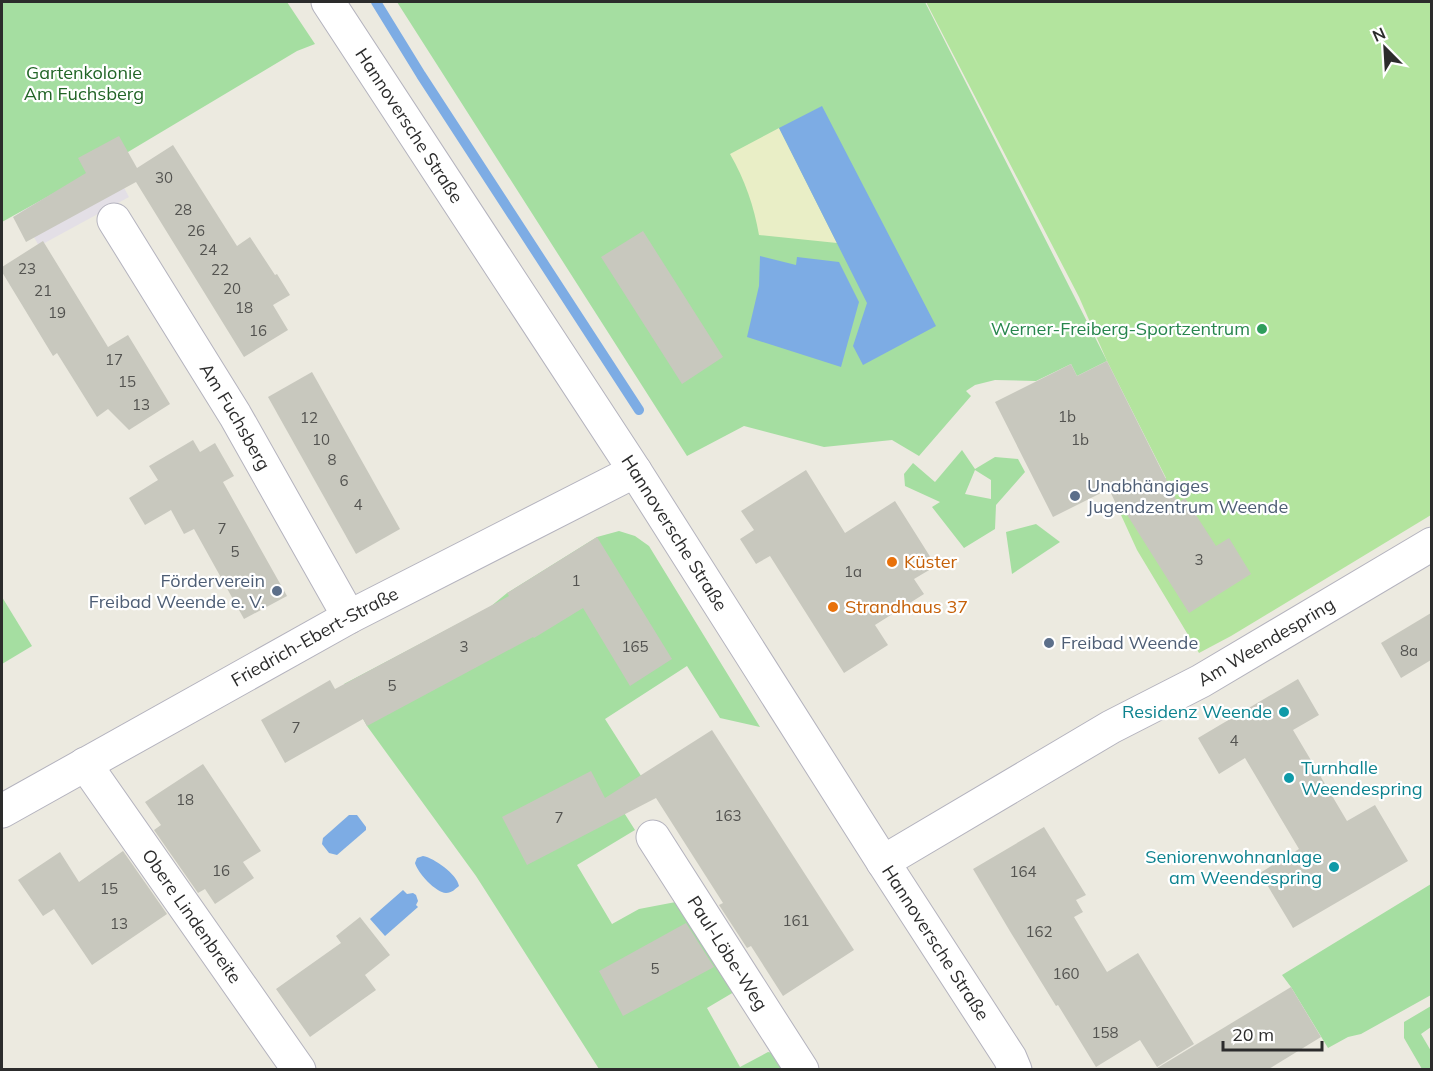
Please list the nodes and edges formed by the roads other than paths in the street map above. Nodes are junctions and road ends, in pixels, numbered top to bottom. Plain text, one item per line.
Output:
1 (328, 2) edge
2 (114, 220) dead end
3 (635, 471) junction
4 (1431, 544) edge
5 (349, 617) junction
6 (85, 764) junction
7 (2, 811) edge
8 (653, 837) dead end
9 (883, 862) junction
10 (299, 1070) edge
11 (801, 1070) edge
12 (1015, 1070) edge

1 - 3 street, Hannoversche Straße
2 - 5 street, Am Fuchsberg
3 - 5 street, Friedrich-Ebert-Straße
3 - 9 street, Hannoversche Straße
4 - 9 street, Am Weendespring
5 - 6 street, Friedrich-Ebert-Straße
6 - 7 street, Friedrich-Ebert-Straße
6 - 10 street, Obere Lindenbreite
8 - 11 street, Paul-Löbe-Weg
9 - 12 street, Hannoversche Straße

